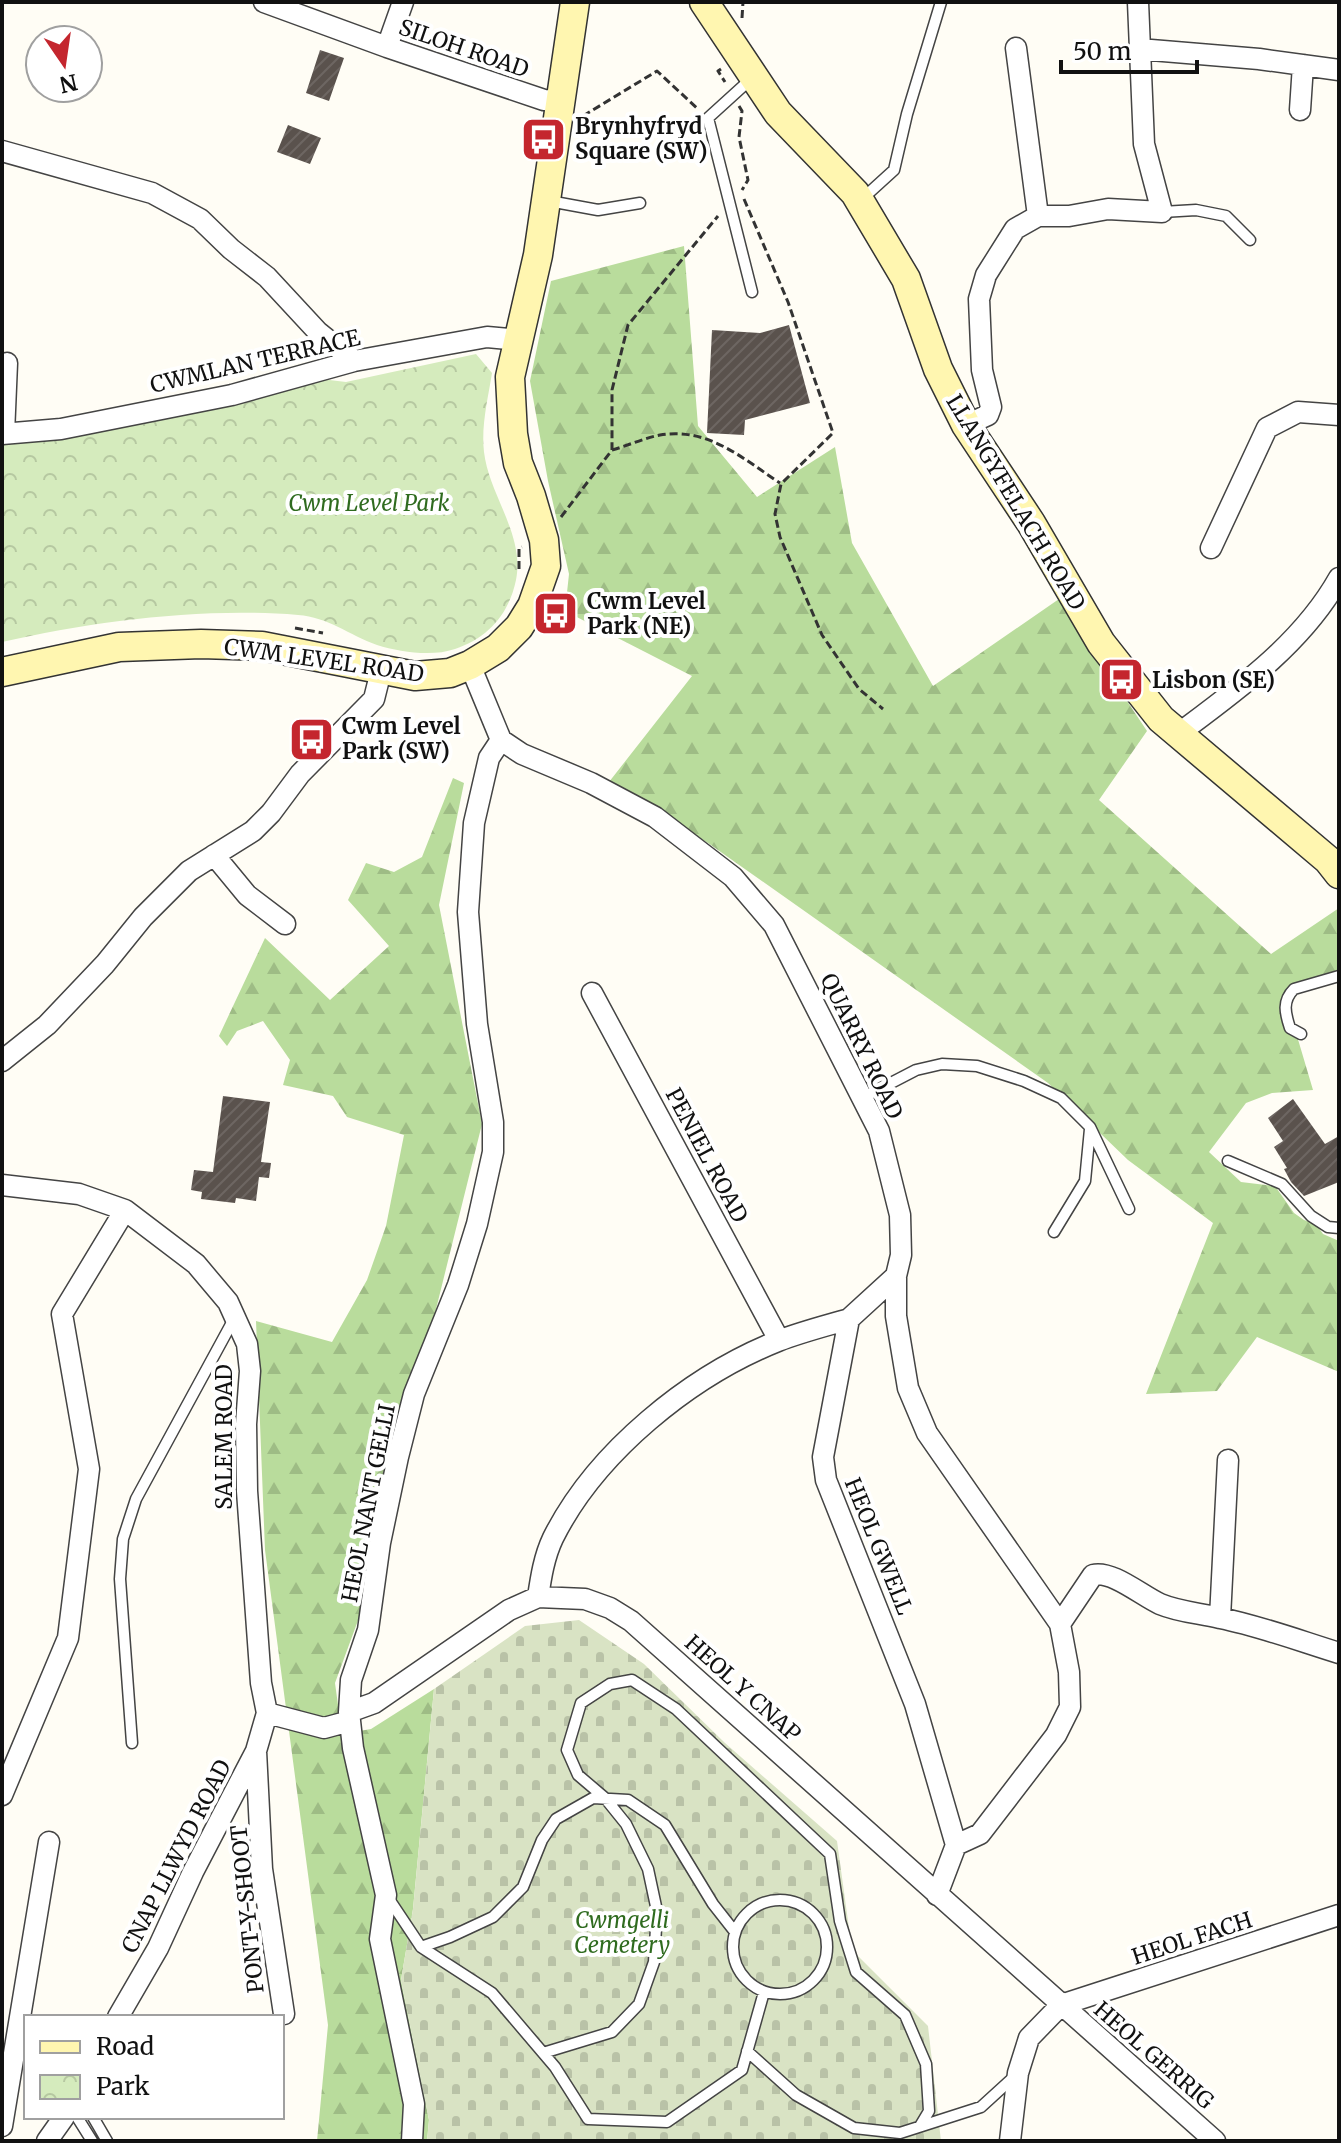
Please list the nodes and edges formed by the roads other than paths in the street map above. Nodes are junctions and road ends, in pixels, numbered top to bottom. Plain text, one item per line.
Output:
1 (264, 2) edge
2 (403, 2) edge
3 (575, 2) edge
4 (704, 2) edge
5 (941, 2) edge
6 (1138, 2) edge
7 (387, 47) junction
8 (1016, 48) dead end
9 (1139, 49) junction
10 (1303, 65) junction
11 (1339, 70) edge
12 (742, 76) junction
13 (1300, 110) dead end
14 (560, 111) junction
15 (2, 150) edge
16 (547, 201) junction
17 (860, 201) junction
18 (640, 203) dead end
19 (1162, 212) junction
20 (1038, 216) junction
21 (1250, 240) dead end
22 (752, 292) dead end
23 (519, 340) junction
24 (354, 361) junction
25 (7, 363) dead end
26 (1339, 415) edge
27 (966, 425) junction
28 (3, 434) edge
29 (1211, 548) dead end
30 (1339, 578) edge
31 (470, 665) junction
32 (381, 671) junction
33 (2, 672) edge
34 (1178, 734) junction
35 (501, 740) junction
36 (214, 855) junction
37 (1339, 874) edge
38 (285, 924) dead end
39 (1339, 976) edge
40 (592, 993) dead end
41 (1301, 1034) dead end
42 (2, 1061) edge
43 (862, 1098) junction
44 (1090, 1127) junction
45 (1228, 1161) dead end
46 (2, 1185) edge
47 (1129, 1209) dead end
48 (125, 1210) junction
49 (1339, 1228) edge
50 (1054, 1232) dead end
51 (896, 1276) junction
52 (235, 1317) junction
53 (849, 1319) junction
54 (779, 1340) junction
55 (1228, 1460) dead end
56 (538, 1597) junction
57 (1220, 1618) junction
58 (1060, 1624) junction
59 (1339, 1653) edge
60 (270, 1709) junction
61 (350, 1716) junction
62 (132, 1743) dead end
63 (256, 1751) junction
64 (2, 1795) edge
65 (605, 1798) junction
66 (49, 1842) dead end
67 (956, 1845) junction
68 (386, 1895) junction
69 (937, 1895) junction
70 (1339, 1915) edge
71 (735, 1932) junction
72 (421, 1947) junction
73 (764, 1992) junction
74 (1061, 2005) junction
75 (284, 2014) dead end
76 (119, 2015) edge
77 (747, 2051) junction
78 (543, 2053) junction
79 (1018, 2073) junction
80 (63, 2119) edge
81 (78, 2119) edge
82 (94, 2119) edge
83 (2, 2126) edge
84 (920, 2126) junction
85 (47, 2141) edge
86 (92, 2141) edge
87 (107, 2141) edge
88 (412, 2141) edge
89 (1010, 2141) edge
90 (1215, 2141) edge

1 - 7 street, SILOH ROAD
2 - 7 street
3 - 14 street, CWM LEVEL ROAD
4 - 12 street, LLANGYFELACH ROAD
5 - 17 lane
6 - 9 street
7 - 14 street, SILOH ROAD
8 - 20 street
9 - 10 street
9 - 19 street
10 - 11 street
10 - 13 street
12 - 17 street, LLANGYFELACH ROAD
12 - 22 lane
14 - 16 street, CWM LEVEL ROAD
15 - 24 street
16 - 18 lane
16 - 23 street, CWM LEVEL ROAD
17 - 27 street, LLANGYFELACH ROAD
19 - 20 street
19 - 21 lane
20 - 27 street
23 - 24 street, CWMLAN TERRACE
23 - 31 street, CWM LEVEL ROAD
24 - 28 street, CWMLAN TERRACE
25 - 28 street
26 - 29 street
27 - 34 street, LLANGYFELACH ROAD
30 - 34 street
31 - 32 street, CWM LEVEL ROAD
31 - 35 street
32 - 33 street, CWM LEVEL ROAD
32 - 36 street
34 - 37 street, LLANGYFELACH ROAD
35 - 43 street, QUARRY ROAD
35 - 61 street, HEOL NANT GELLI
36 - 38 street
36 - 42 street
39 - 41 lane
40 - 54 street, PENIEL ROAD
43 - 44 lane
43 - 51 street, QUARRY ROAD
44 - 47 lane
44 - 50 lane
45 - 49 lane
46 - 48 street, SALEM ROAD
48 - 52 street, SALEM ROAD
48 - 64 street
51 - 53 street
51 - 58 street, QUARRY ROAD
52 - 60 street, SALEM ROAD
52 - 62 lane
53 - 54 street
53 - 67 street, HEOL GWELL
54 - 56 street
55 - 57 street
56 - 61 street, HEOL Y CNAP
56 - 69 street, HEOL Y CNAP
57 - 58 street
57 - 59 street
58 - 67 street, QUARRY ROAD
60 - 61 street, HEOL Y CNAP
60 - 63 street, CNAP LLWYD ROAD
61 - 68 street, HEOL NANT GELLI
63 - 75 street, PONT-Y-SHOOT
63 - 76 street, CNAP LLWYD ROAD
65 - 71 lane
65 - 72 lane
65 - 78 lane
65 - 84 lane
66 - 83 street
67 - 69 street
68 - 72 lane
68 - 88 street, HEOL NANT GELLI
69 - 74 street, HEOL Y CNAP
70 - 74 street, HEOL FACH
71 - 73 lane
71 - 73 lane
72 - 78 lane
73 - 77 lane
74 - 79 street
74 - 90 street, HEOL GERRIG
77 - 78 lane
77 - 84 lane
79 - 84 lane
79 - 89 street
80 - 85 street
81 - 86 lane
82 - 87 lane

